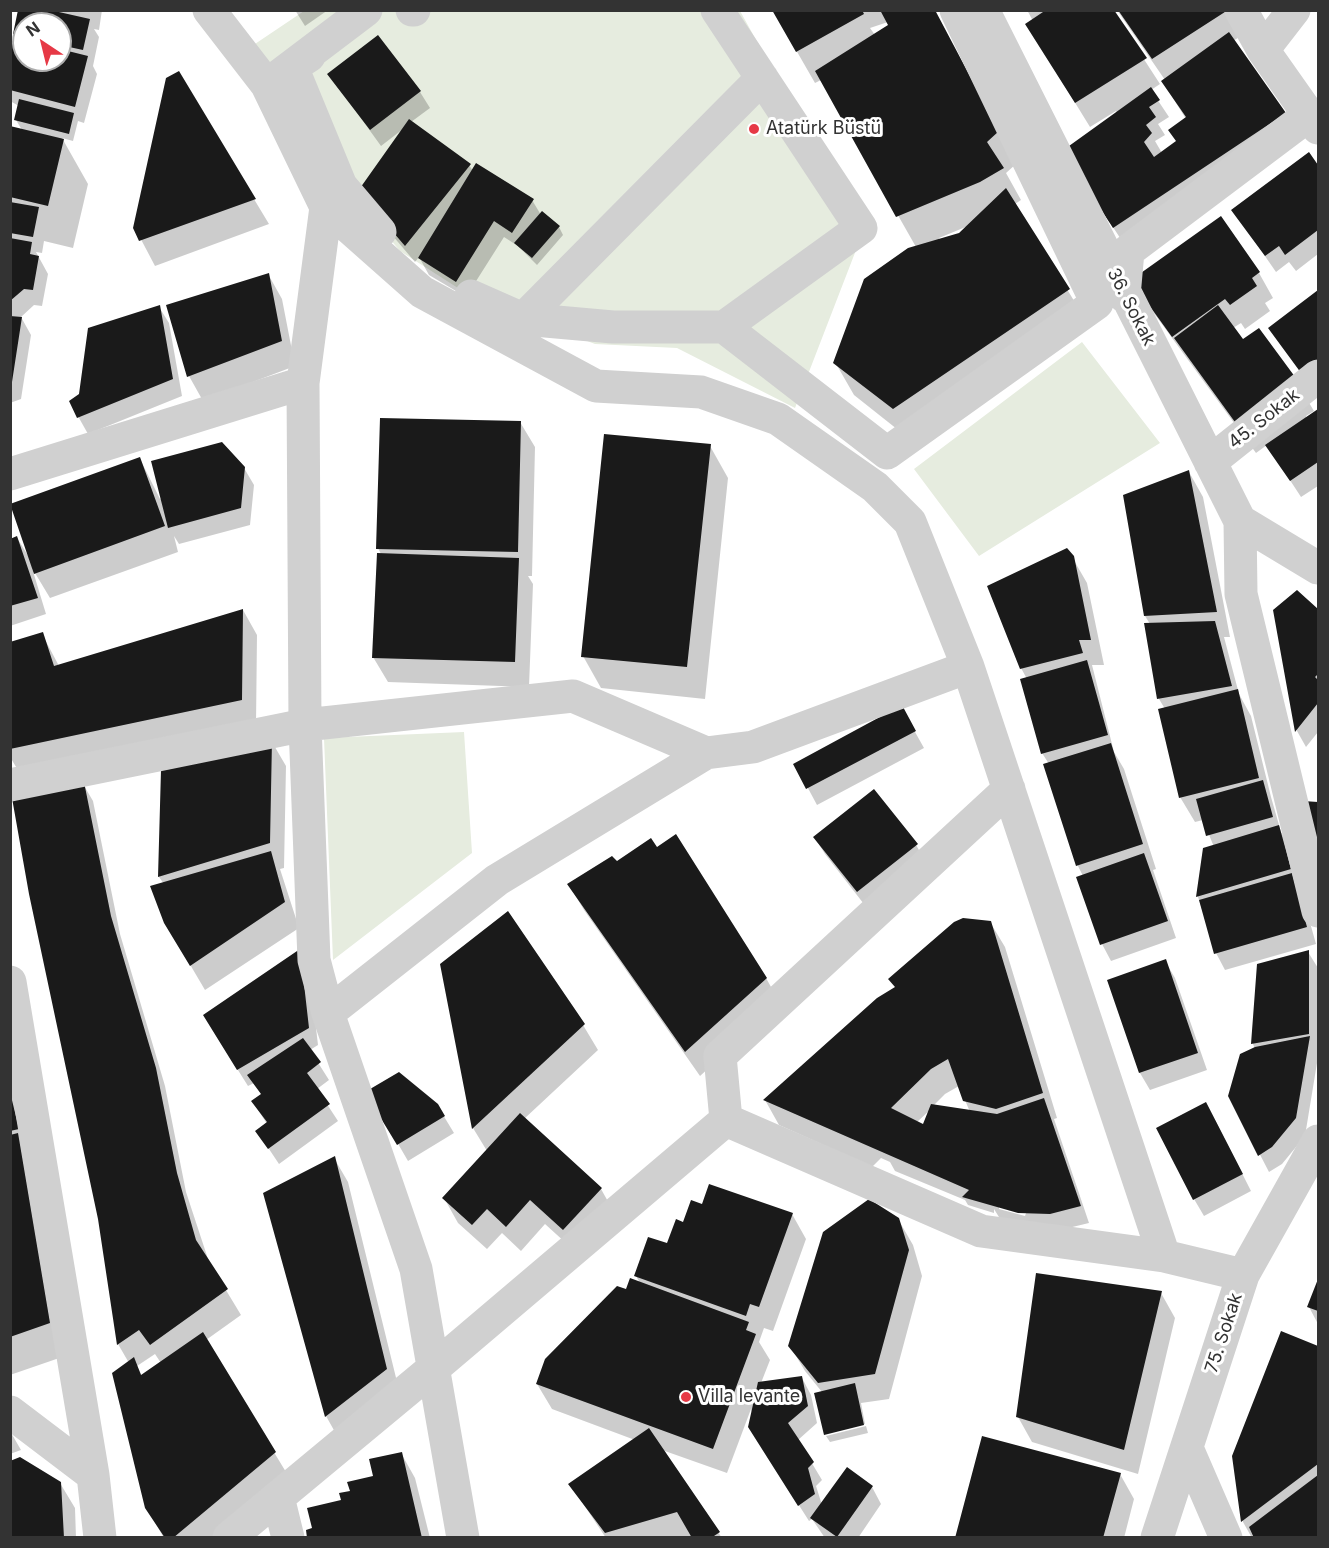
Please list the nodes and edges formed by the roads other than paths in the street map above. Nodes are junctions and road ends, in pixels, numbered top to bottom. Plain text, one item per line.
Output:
1 (209, 10) edge
2 (366, 10) edge
3 (385, 10) edge
4 (717, 10) edge
5 (956, 10) edge
6 (983, 10) edge
7 (1241, 10) edge
8 (1294, 10) edge
9 (1263, 50) junction
10 (279, 76) junction
11 (762, 78) junction
12 (1314, 121) edge
13 (326, 207) junction
14 (1125, 295) junction
15 (523, 319) junction
16 (724, 327) junction
17 (1318, 376) edge
18 (303, 383) junction
19 (1210, 462) junction
20 (10, 474) edge
21 (875, 487) junction
22 (1240, 521) junction
23 (1318, 568) edge
24 (968, 666) junction
25 (305, 725) junction
26 (706, 753) junction
27 (10, 785) edge
28 (1009, 789) junction
29 (1318, 910) edge
30 (10, 982) edge
31 (328, 1013) junction
32 (726, 1120) junction
33 (1318, 1141) edge
34 (1164, 1256) junction
35 (1243, 1275) junction
36 (435, 1367) junction
37 (10, 1412) edge
38 (1187, 1448) junction
39 (93, 1475) junction
40 (278, 1497) junction
41 (100, 1538) edge
42 (229, 1538) edge
43 (288, 1538) edge
44 (463, 1538) edge
45 (1157, 1538) edge
46 (1226, 1538) edge

1 - 10 street
2 - 10 street
3 - 10 street
4 - 11 street
5 - 16 street
6 - 14 street, 36. Sokak
7 - 9 street
8 - 9 street
9 - 12 street
10 - 13 street
10 - 15 street
11 - 15 street
11 - 16 street
12 - 14 street
13 - 18 street
13 - 21 street
14 - 19 street, 36. Sokak
14 - 21 street
15 - 16 street
17 - 19 street, 45. Sokak
18 - 20 street
18 - 25 street
19 - 22 street, 36. Sokak
21 - 24 street
22 - 23 street
22 - 29 street
24 - 26 street
24 - 28 street
25 - 26 street
25 - 27 street
25 - 31 street
26 - 31 street
28 - 32 street
28 - 34 street
30 - 39 street
31 - 36 street
32 - 34 street
32 - 36 street
33 - 35 street, 75. Sokak
34 - 35 street
35 - 38 street, 75. Sokak
36 - 40 street
36 - 44 street
37 - 39 street
38 - 45 street, 75. Sokak
38 - 46 street
39 - 41 street
40 - 42 street
40 - 43 street

